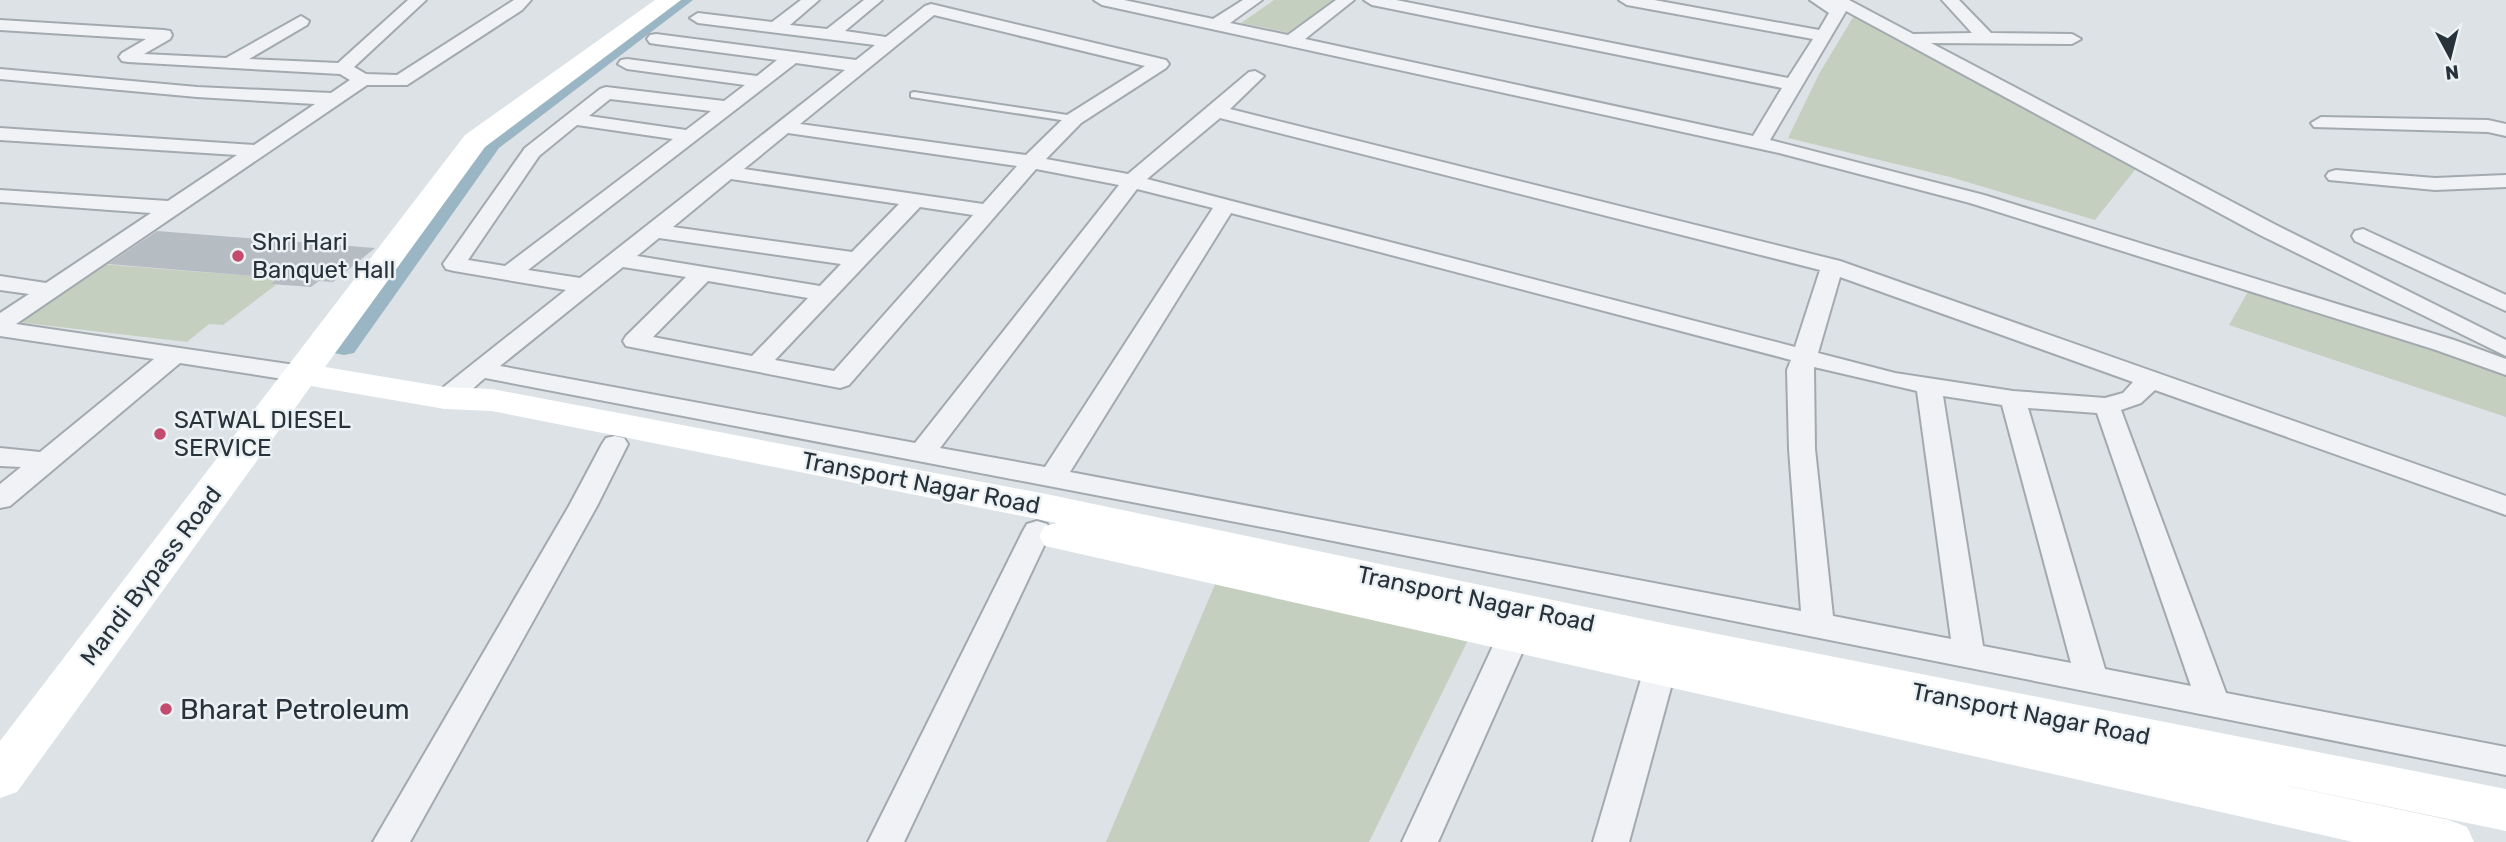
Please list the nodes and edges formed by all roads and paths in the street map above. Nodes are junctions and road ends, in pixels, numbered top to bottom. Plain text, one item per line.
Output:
1 (417, 0) edge
2 (523, 0) edge
3 (670, 0) edge
4 (784, 0) edge
5 (874, 0) edge
6 (1102, 0) edge
7 (1254, 0) edge
8 (1346, 0) edge
9 (1372, 0) edge
10 (1628, 0) edge
11 (1818, 0) edge
12 (1837, 0) edge
13 (1950, 0) edge
14 (809, 1) edge
15 (698, 18) dead end
16 (301, 21) dead end
17 (1216, 24) junction
18 (0, 25) edge
19 (775, 28) junction
20 (830, 35) junction
21 (1824, 36) junction
22 (656, 38) dead end
23 (1912, 38) junction
24 (1986, 38) junction
25 (2072, 39) dead end
26 (1291, 41) junction
27 (888, 42) junction
28 (793, 57) junction
29 (229, 64) junction
30 (627, 64) dead end
31 (858, 66) junction
32 (0, 74) edge
33 (350, 74) junction
34 (1255, 76) dead end
35 (761, 82) junction
36 (1794, 85) junction
37 (914, 95) dead end
38 (335, 99) junction
39 (727, 107) junction
40 (1216, 111) junction
41 (574, 119) junction
42 (1074, 119) junction
43 (2321, 123) dead end
44 (785, 127) junction
45 (2506, 130) edge
46 (0, 134) edge
47 (690, 136) junction
48 (1758, 143) junction
49 (259, 151) junction
50 (1031, 162) junction
51 (725, 173) junction
52 (2336, 176) dead end
53 (1132, 181) junction
54 (2506, 181) edge
55 (0, 196) edge
56 (915, 200) junction
57 (1226, 204) junction
58 (172, 208) junction
59 (989, 211) junction
60 (652, 230) junction
61 (2363, 236) dead end
62 (617, 258) junction
63 (858, 260) junction
64 (1832, 266) junction
65 (510, 273) junction
66 (702, 274) junction
67 (0, 283) edge
68 (584, 286) junction
69 (50, 290) junction
70 (825, 294) junction
71 (2506, 304) edge
72 (0, 327) edge
73 (2506, 349) edge
74 (175, 355) junction
75 (1802, 356) junction
76 (757, 365) junction
77 (2506, 368) edge
78 (480, 370) junction
79 (302, 374) junction
80 (2150, 380) junction
81 (1929, 386) junction
82 (445, 398) junction
83 (2013, 399) junction
84 (2107, 406) junction
85 (615, 444) junction
86 (922, 453) junction
87 (0, 457) edge
88 (46, 461) junction
89 (1052, 478) junction
90 (0, 499) edge
91 (2506, 506) edge
92 (1037, 531) junction
93 (1401, 596) junction
94 (1818, 625) junction
95 (1514, 635) junction
96 (1663, 655) junction
97 (1969, 655) junction
98 (2091, 678) junction
99 (2213, 702) junction
100 (2506, 761) edge
101 (0, 778) edge
102 (2506, 810) edge
103 (391, 842) edge
104 (886, 842) edge
105 (1420, 842) edge
106 (1611, 842) edge
107 (2449, 842) edge

1 - 33 street
2 - 33 street
3 - 79 main road, Mandi Bypass Road
4 - 14 street
5 - 20 street
6 - 17 street
7 - 17 street
8 - 26 street
9 - 36 street
10 - 21 street
11 - 21 street
12 - 23 street
13 - 24 street
14 - 19 street
15 - 19 street
16 - 29 street
17 - 26 street
18 - 29 street
19 - 20 street
20 - 27 street
21 - 36 street
22 - 28 street
23 - 24 street
23 - 73 street
24 - 25 street
26 - 48 street
27 - 31 street
27 - 42 street
28 - 31 street
28 - 35 street
29 - 33 street
30 - 35 street
31 - 44 street
32 - 38 street
33 - 38 street
34 - 40 street
35 - 39 street
36 - 48 street
37 - 42 lane
38 - 49 street
39 - 41 street
39 - 47 street
40 - 53 street
40 - 64 street
41 - 47 street
41 - 65 street
42 - 50 street
43 - 45 street
44 - 50 street
44 - 51 street
46 - 49 street
47 - 65 street
48 - 77 street
49 - 58 street
50 - 53 street
50 - 59 street
51 - 56 street
51 - 60 street
52 - 54 street
53 - 57 street
53 - 86 street
55 - 58 street
56 - 59 street
56 - 63 street
57 - 75 street
57 - 89 street
58 - 69 street
59 - 76 street
60 - 62 street
60 - 63 street
61 - 71 street
62 - 66 street
62 - 68 street
63 - 70 street
64 - 75 street
64 - 80 street
65 - 68 street
66 - 70 street
66 - 76 street
67 - 69 street
68 - 78 street
69 - 72 street
70 - 76 street
72 - 74 street
74 - 79 street
74 - 88 street
75 - 81 street
75 - 94 street
78 - 82 street
78 - 86 street
79 - 82 main road, Transport Nagar Road
79 - 101 main road, Mandi Bypass Road
80 - 84 street
80 - 91 street
81 - 83 street
81 - 97 street
82 - 85 main road, Transport Nagar Road
82 - 93 main road, Transport Nagar Road
83 - 84 street
83 - 98 street
84 - 99 street
85 - 92 main road, Transport Nagar Road
85 - 103 street
86 - 89 street
87 - 88 street
88 - 90 street
89 - 94 street
92 - 93 main road, Transport Nagar Road
92 - 104 street
93 - 95 main road, Transport Nagar Road
93 - 96 main road, Transport Nagar Road
94 - 97 street
95 - 96 main road, Transport Nagar Road
95 - 105 street
96 - 102 main road, Transport Nagar Road
96 - 106 street
96 - 107 main road, Transport Nagar Road
97 - 98 street
98 - 99 street
99 - 100 street

